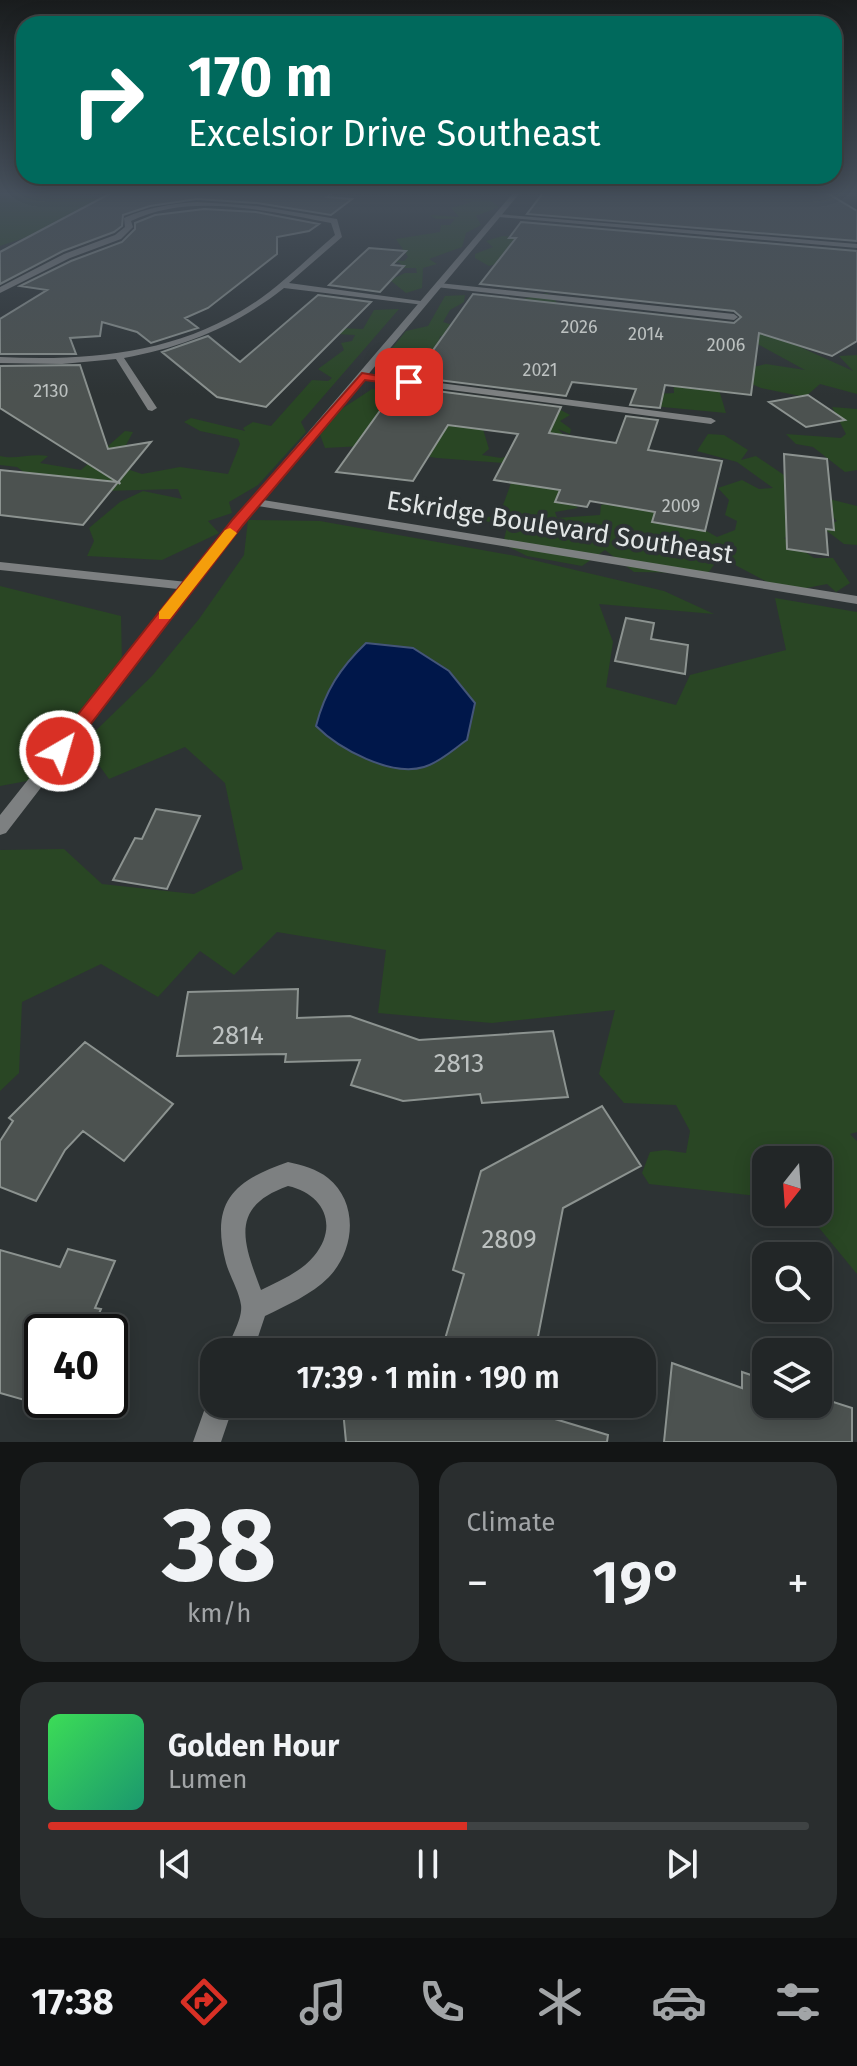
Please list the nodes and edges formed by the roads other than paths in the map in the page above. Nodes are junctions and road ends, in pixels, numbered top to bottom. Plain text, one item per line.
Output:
1 (59, 260) edge
2 (310, 260) edge
3 (460, 260) edge
4 (281, 285) junction
5 (439, 285) junction
6 (0, 290) edge
7 (424, 302) junction
8 (734, 317) dead end
9 (117, 354) junction
10 (0, 360) edge
11 (362, 376) junction
12 (152, 408) dead end
13 (711, 421) dead end
14 (255, 502) junction
15 (0, 566) edge
16 (187, 586) junction
17 (857, 600) edge
18 (0, 828) edge
19 (255, 1307) junction
20 (244, 1338) edge
21 (215, 1418) edge
22 (207, 1442) edge

1 - 6 street
2 - 4 street
3 - 5 street
4 - 7 street
4 - 9 street
5 - 7 street
5 - 8 street
7 - 11 street
9 - 10 street
9 - 12 street
11 - 13 street
11 - 14 street
14 - 16 street
14 - 17 street, Eskridge Boulevard Southeast
15 - 16 street
16 - 18 street
19 - 19 street
19 - 20 street
21 - 22 street

